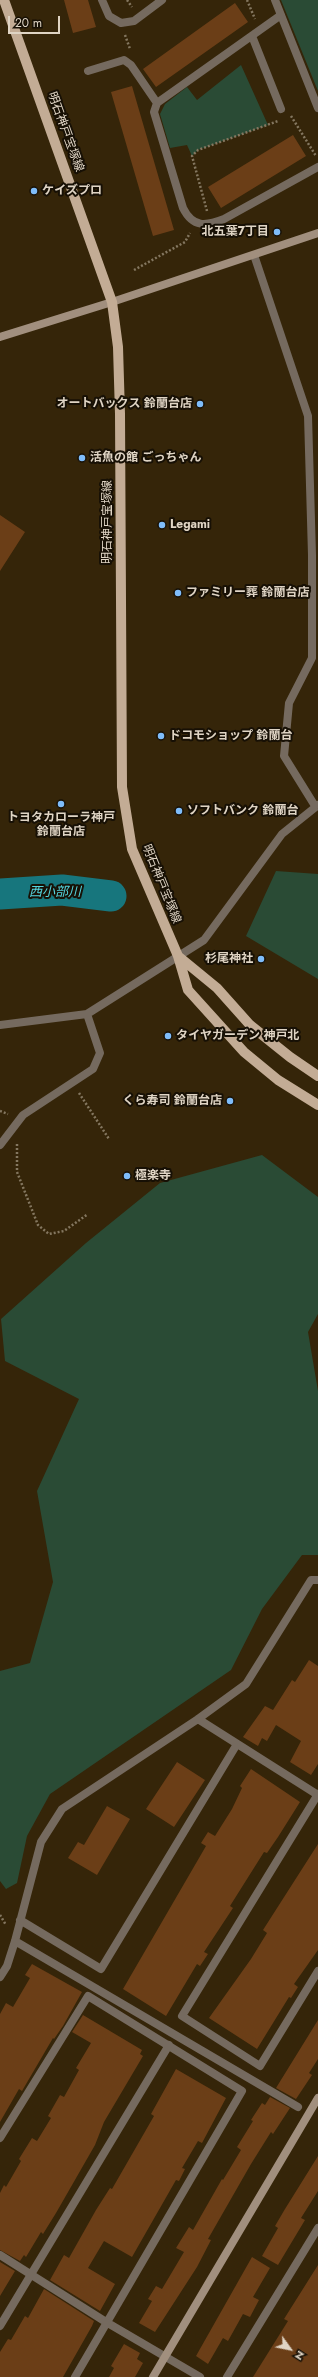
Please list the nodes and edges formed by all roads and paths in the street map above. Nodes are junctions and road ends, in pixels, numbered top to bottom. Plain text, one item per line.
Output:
1 (4, 0) edge
2 (102, 0) edge
3 (162, 0) edge
4 (247, 0) edge
5 (275, 0) edge
6 (281, 15) junction
7 (260, 30) junction
8 (252, 36) junction
9 (88, 71) dead end
10 (157, 103) junction
11 (318, 108) edge
12 (281, 109) dead end
13 (292, 116) dead end
14 (286, 118) dead end
15 (280, 120) dead end
16 (318, 167) edge
17 (196, 224) junction
18 (211, 224) junction
19 (318, 233) edge
20 (254, 255) junction
21 (134, 270) dead end
22 (112, 302) junction
23 (0, 337) edge
24 (315, 555) edge
25 (317, 806) edge
26 (178, 956) junction
27 (87, 1014) junction
28 (0, 1026) edge
29 (318, 1076) edge
30 (72, 1083) junction
31 (318, 1105) edge
32 (18, 1122) junction
33 (109, 1139) dead end
34 (0, 1145) edge
35 (88, 1214) dead end
36 (318, 1580) edge
37 (198, 1719) junction
38 (237, 1744) junction
39 (318, 1794) edge
40 (20, 1920) junction
41 (15, 1941) junction
42 (318, 1971) edge
43 (0, 1977) edge
44 (169, 2045) junction
45 (318, 2098) edge
46 (298, 2106) dead end
47 (0, 2138) edge
48 (318, 2228) edge
49 (0, 2255) edge
50 (30, 2274) junction
51 (106, 2322) junction
52 (0, 2326) edge
53 (164, 2357) junction
54 (75, 2377) edge
55 (153, 2377) edge
56 (200, 2377) edge
57 (227, 2377) edge

1 - 22 main road, 明石神戸宝塚線
2 - 3 street
4 - 7 path
5 - 6 street
6 - 7 street
6 - 11 street
7 - 8 street
8 - 10 street
8 - 12 street
9 - 10 street
10 - 17 street
13 - 14 path
15 - 18 path
16 - 18 street
17 - 18 street
17 - 21 path
19 - 20 street
20 - 22 street
20 - 24 street
22 - 23 street
22 - 26 main road, 明石神戸宝塚線
24 - 25 street
25 - 26 street
26 - 27 street
26 - 29 main road, 明石神戸宝塚線
26 - 31 main road, 明石神戸宝塚線
27 - 28 street
27 - 30 street
30 - 32 street
30 - 33 path
32 - 34 street
32 - 35 path
36 - 37 street
37 - 38 street
37 - 40 street
38 - 39 street
38 - 40 street
39 - 42 street
40 - 41 street
41 - 43 street
41 - 46 street
44 - 47 street
44 - 50 street
44 - 51 street
45 - 53 street
48 - 57 street
49 - 50 street
50 - 51 street
50 - 52 street
51 - 53 street
51 - 54 street
53 - 55 street
53 - 56 street

